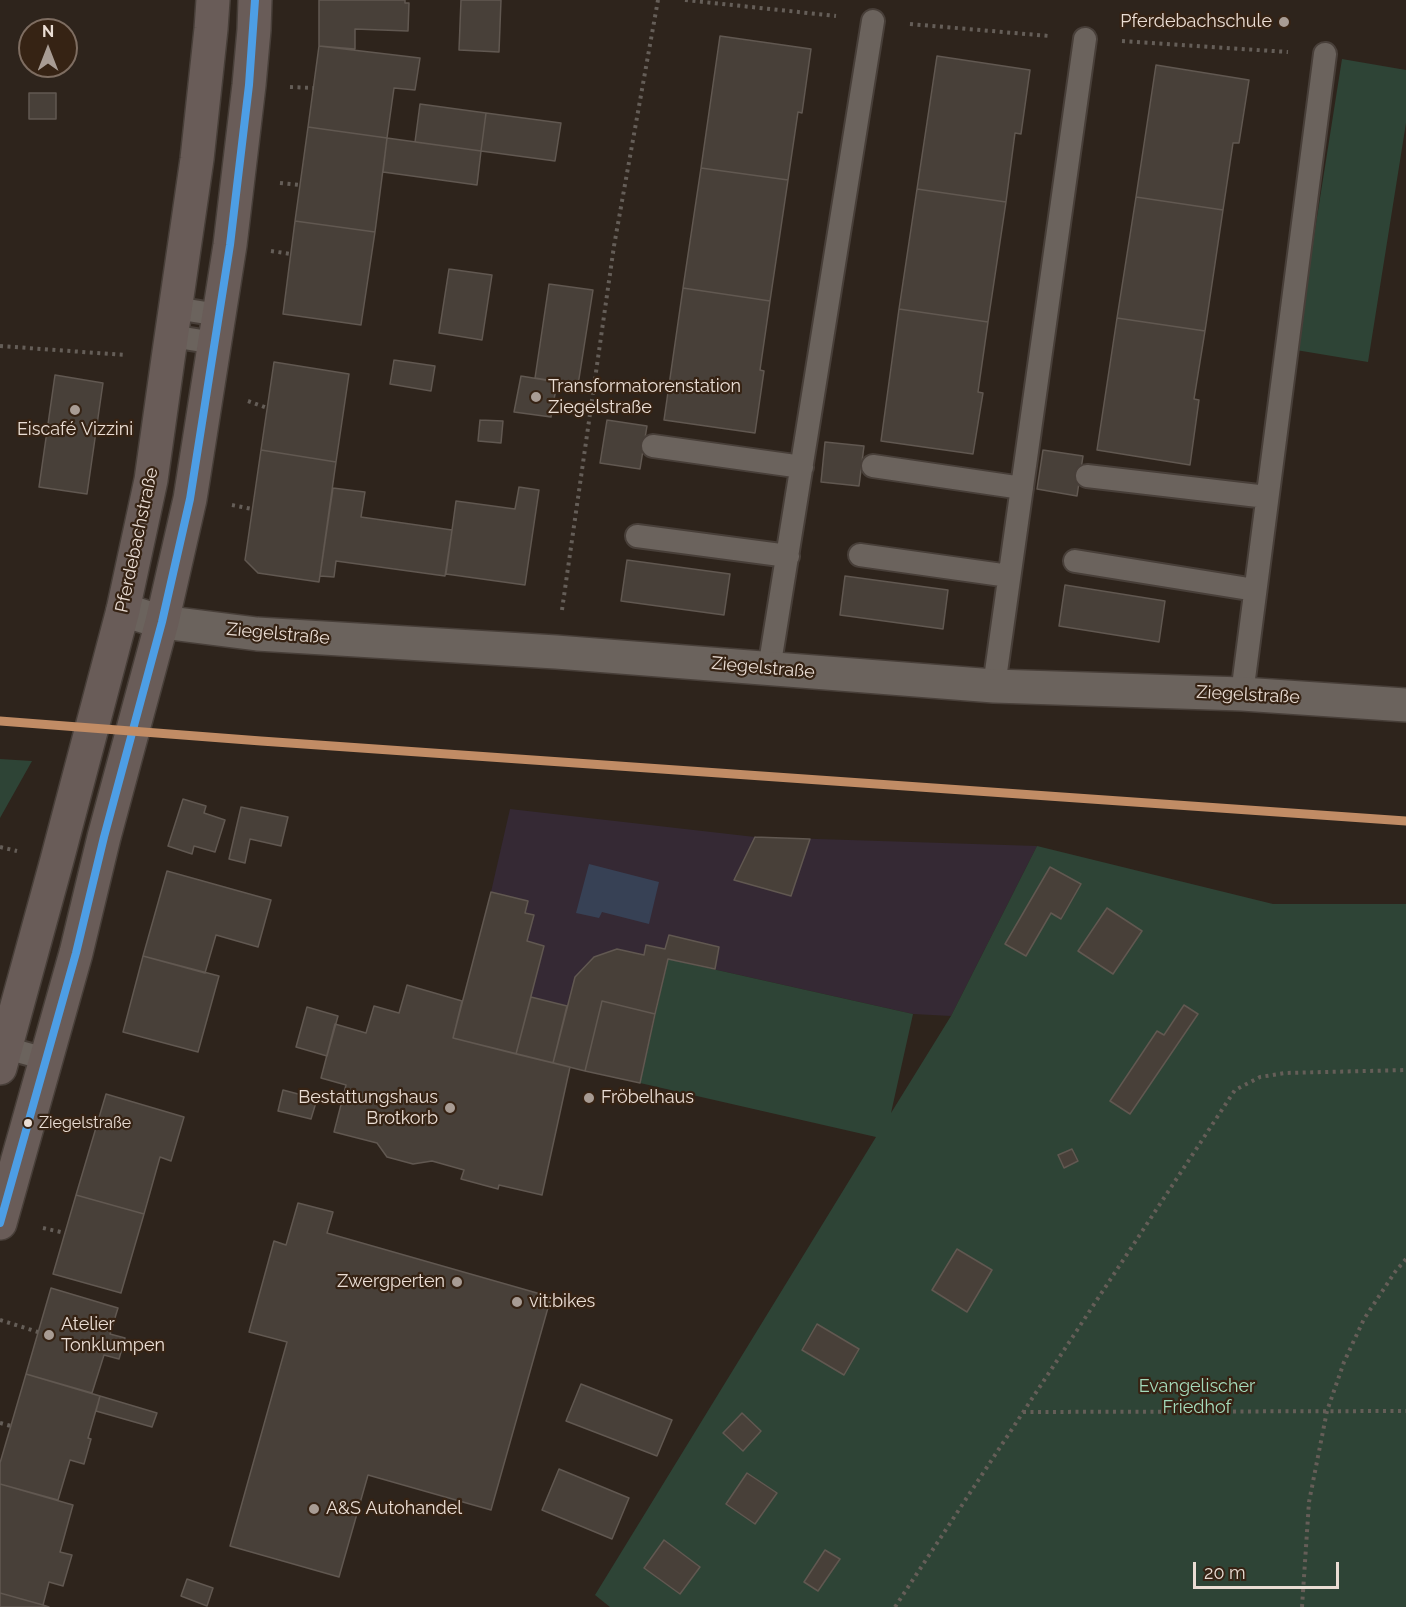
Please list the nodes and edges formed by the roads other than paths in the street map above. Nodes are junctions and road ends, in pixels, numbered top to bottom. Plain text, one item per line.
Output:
1 (213, 0) edge
2 (255, 0) edge
3 (873, 21) road end
4 (1085, 39) road end
5 (1325, 54) road end
6 (217, 329) junction
7 (171, 335) junction
8 (653, 446) dead end
9 (873, 466) dead end
10 (802, 467) junction
11 (1087, 476) dead end
12 (1022, 488) junction
13 (1267, 497) junction
14 (637, 536) dead end
15 (860, 555) dead end
16 (788, 556) junction
17 (1075, 561) dead end
18 (1009, 576) junction
19 (1255, 590) junction
20 (123, 610) junction
21 (162, 622) junction
22 (770, 669) junction
23 (994, 686) junction
24 (1242, 694) junction
25 (1406, 705) edge
26 (66, 825) junction
27 (104, 837) junction
28 (3, 1058) edge
29 (46, 1059) junction
30 (0, 1220) edge

1 - 7 main road, Pferdebachstraße
2 - 6 main road
3 - 10 lane
4 - 12 lane
5 - 13 lane
6 - 7 lane
6 - 21 main road
7 - 20 main road, Pferdebachstraße
8 - 10 lane
9 - 12 lane
10 - 16 lane
11 - 13 lane
12 - 18 lane
13 - 19 lane
14 - 16 lane
15 - 18 lane
16 - 22 lane
17 - 19 lane
18 - 23 lane
19 - 24 lane
20 - 21 street, Ziegelstraße
20 - 26 main road, Pferdebachstraße
21 - 22 street, Ziegelstraße
21 - 27 main road
22 - 23 street, Ziegelstraße
23 - 24 street, Ziegelstraße
24 - 25 street, Ziegelstraße
26 - 27 lane
26 - 28 main road, Pferdebachstraße
27 - 29 main road
28 - 29 lane
29 - 30 main road

